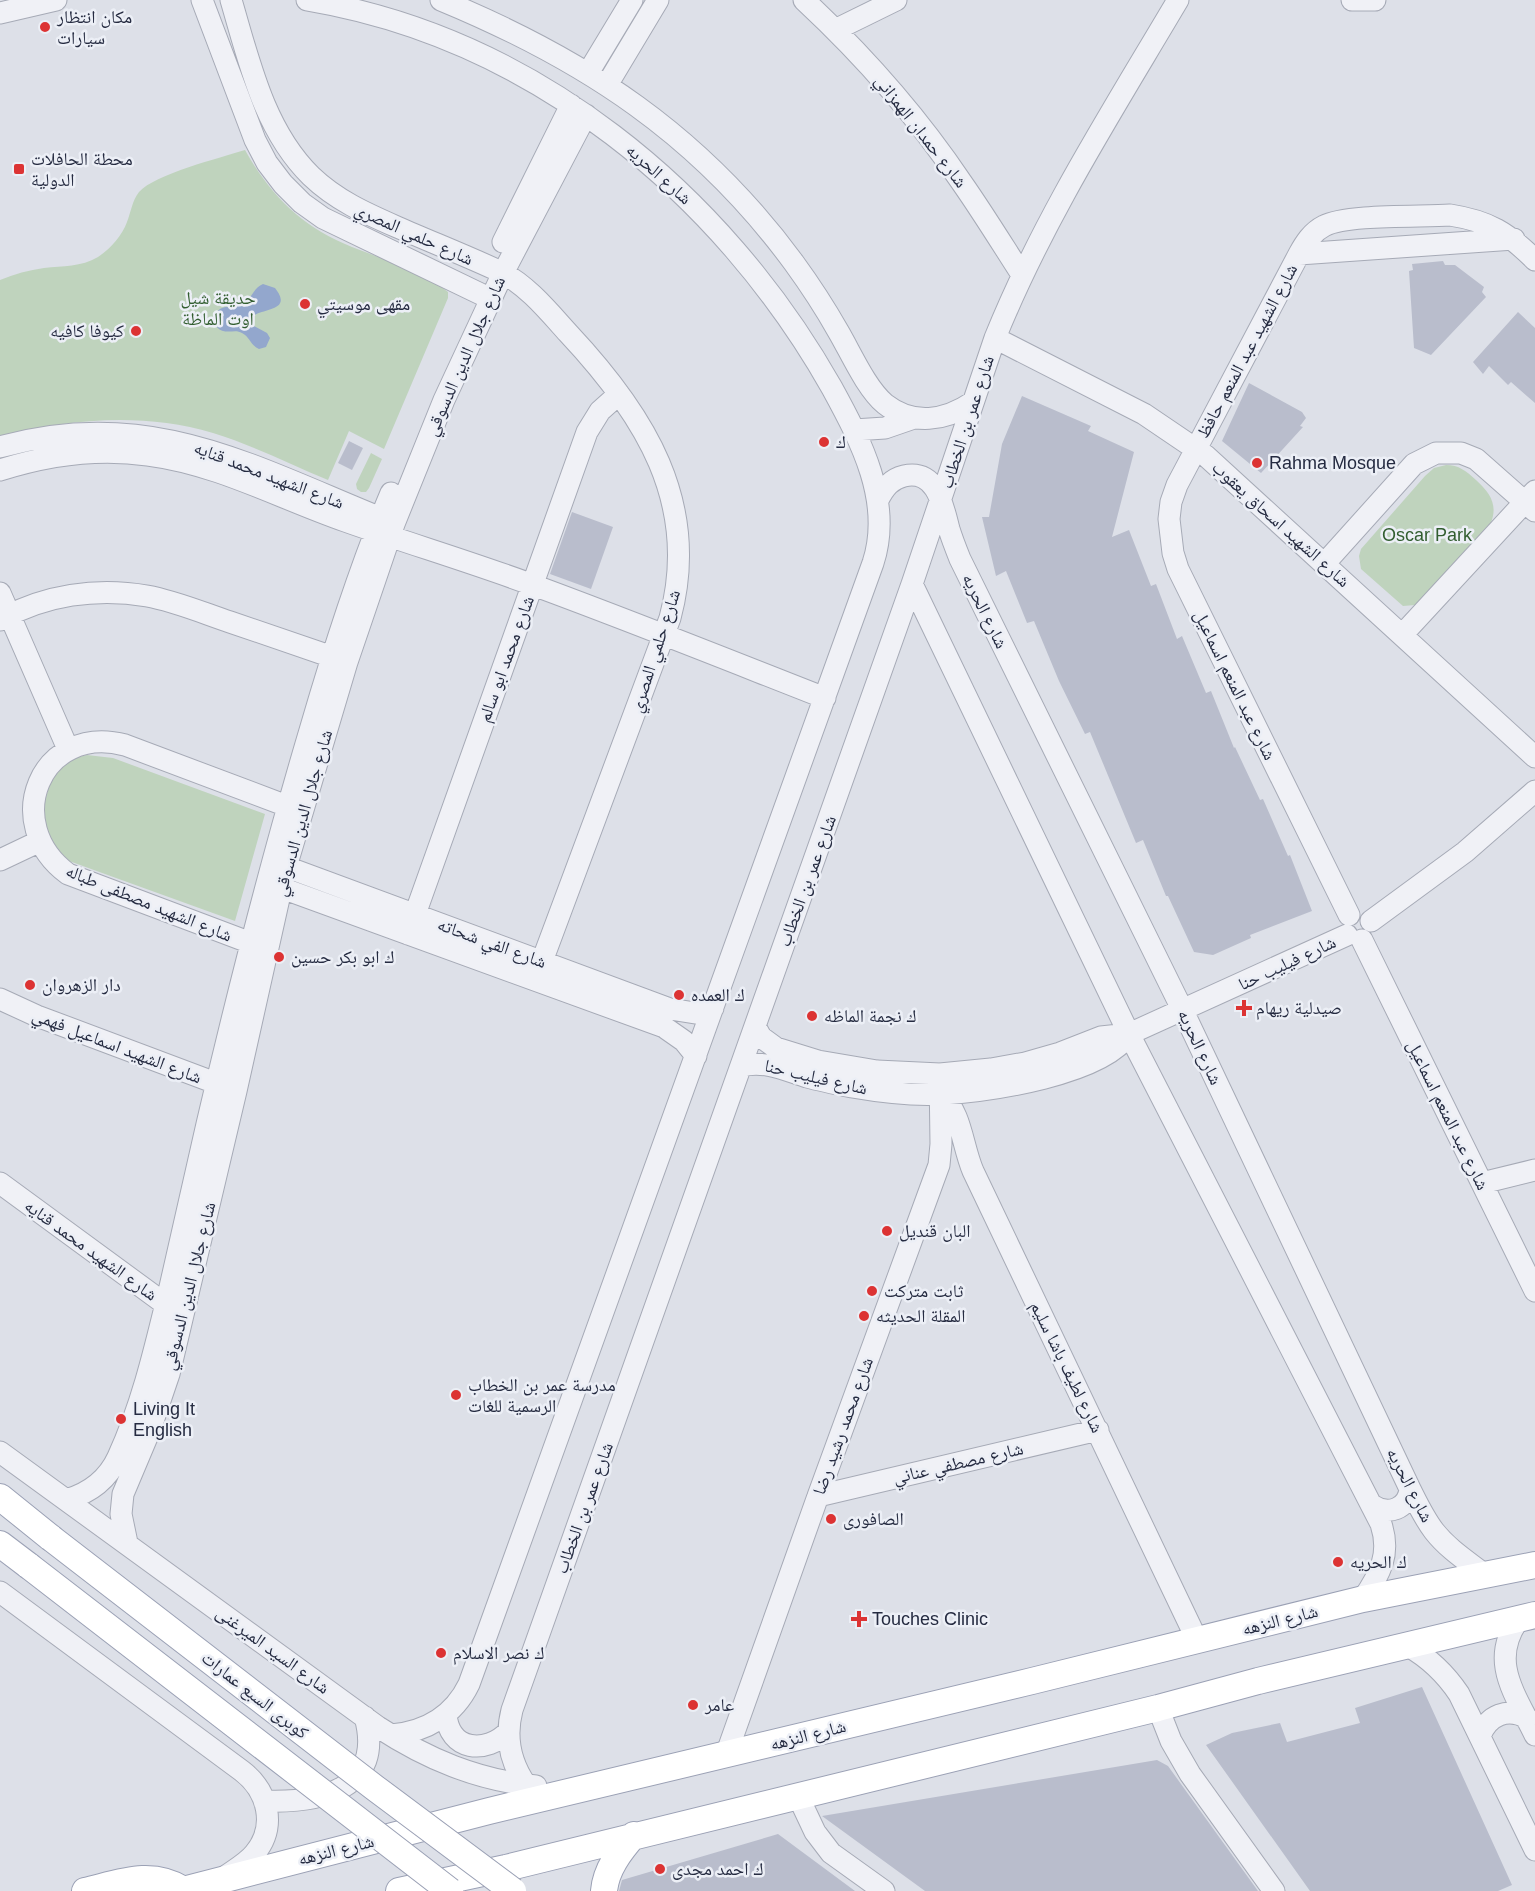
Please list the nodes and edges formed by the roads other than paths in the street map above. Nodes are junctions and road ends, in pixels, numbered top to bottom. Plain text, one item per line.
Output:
1 (15, 0) edge
2 (57, 0) edge
3 (202, 0) edge
4 (231, 0) edge
5 (307, 0) edge
6 (441, 0) edge
7 (632, 0) edge
8 (658, 0) edge
9 (804, 0) edge
10 (896, 0) edge
11 (1178, 0) edge
12 (1352, 0) edge
13 (1375, 0) edge
14 (0, 7) edge
15 (0, 13) edge
16 (835, 30) junction
17 (588, 74) junction
18 (607, 85) junction
19 (578, 110) junction
20 (1514, 239) junction
21 (1299, 254) junction
22 (1535, 260) edge
23 (497, 271) junction
24 (1022, 275) junction
25 (484, 296) junction
26 (995, 338) junction
27 (619, 394) junction
28 (973, 402) junction
29 (914, 418) junction
30 (854, 430) junction
31 (0, 447) edge
32 (1196, 448) junction
33 (0, 470) edge
34 (941, 499) junction
35 (878, 500) junction
36 (1532, 501) edge
37 (384, 527) junction
38 (1325, 563) junction
39 (912, 584) junction
40 (533, 585) junction
41 (0, 593) edge
42 (5, 617) edge
43 (1402, 635) junction
44 (663, 636) junction
45 (339, 660) junction
46 (825, 698) junction
47 (68, 749) junction
48 (1535, 758) edge
49 (1535, 790) edge
50 (287, 806) junction
51 (38, 842) junction
52 (0, 860) edge
53 (276, 875) junction
54 (412, 925) junction
55 (1357, 928) junction
56 (251, 944) junction
57 (538, 971) junction
58 (0, 999) edge
59 (713, 1008) junction
60 (1183, 1011) junction
61 (755, 1026) junction
62 (1129, 1034) junction
63 (696, 1056) junction
64 (741, 1066) junction
65 (941, 1084) junction
66 (226, 1087) junction
67 (939, 1165) junction
68 (973, 1170) junction
69 (1535, 1170) edge
70 (0, 1183) edge
71 (1482, 1183) junction
72 (1535, 1291) edge
73 (174, 1310) junction
74 (1098, 1430) junction
75 (0, 1452) edge
76 (1410, 1489) junction
77 (818, 1496) junction
78 (0, 1497) edge
79 (66, 1500) junction
80 (1372, 1505) junction
81 (127, 1543) junction
82 (0, 1544) edge
83 (1535, 1565) edge
84 (1485, 1575) junction
85 (0, 1592) edge
86 (1363, 1599) junction
87 (1527, 1617) edge
88 (1197, 1640) junction
89 (1408, 1646) junction
90 (1158, 1708) junction
91 (446, 1714) junction
92 (365, 1717) junction
93 (1531, 1727) edge
94 (509, 1731) junction
95 (391, 1735) junction
96 (1480, 1736) junction
97 (726, 1755) junction
98 (526, 1785) junction
99 (572, 1791) junction
100 (798, 1796) junction
101 (265, 1801) junction
102 (634, 1836) junction
103 (1535, 1850) edge
104 (224, 1878) junction
105 (181, 1890) edge
106 (85, 1891) edge
107 (399, 1891) edge
108 (450, 1891) edge
109 (513, 1891) edge
110 (604, 1891) edge
111 (884, 1891) edge
112 (1274, 1891) edge

1 - 14 street
2 - 15 street
3 - 25 street
4 - 23 street, شارع حلمي المصري
5 - 19 street, شارع الحريه
6 - 17 street
7 - 17 street
8 - 18 street
9 - 16 street, شارع حمدان الهمزاني
10 - 16 street
11 - 24 street, شارع عمر بن الخطاب
12 - 13 street
16 - 24 street, شارع حمدان الهمزاني
17 - 18 street
18 - 29 street
19 - 23 street, شارع جلال الدين الدسوقي
19 - 30 street, شارع الحريه
20 - 21 street, شارع الشهيد عبد المنعم حافظ
20 - 21 street, شارع الشهيد عبد المنعم حافظ
20 - 22 street, شارع الشهيد عبد المنعم حافظ
21 - 32 street, شارع الشهيد عبد المنعم حافظ
23 - 25 street, شارع جلال الدين الدسوقي
23 - 27 street, شارع حلمي المصري
24 - 26 street, شارع عمر بن الخطاب
25 - 37 street, شارع جلال الدين الدسوقي
26 - 28 street, شارع عمر بن الخطاب
26 - 32 street, شارع الشهيد اسحاق يعقوب
27 - 40 street, شارع محمد ابو سالم
27 - 44 street, شارع حلمي المصري
28 - 29 street
28 - 34 street, شارع عمر بن الخطاب
29 - 30 street
30 - 35 street, شارع الحريه
31 - 37 street, شارع الشهيد محمد قنايه
32 - 38 street, شارع الشهيد اسحاق يعقوب
32 - 55 street, شارع عبد المنعم اسماعيل
33 - 37 street, شارع الشهيد محمد قنايه
34 - 35 street
34 - 39 street, شارع عمر بن الخطاب
34 - 60 street, شارع الحريه
35 - 46 street
36 - 38 street
36 - 43 street
37 - 40 street
37 - 45 street, شارع جلال الدين الدسوقي
38 - 43 street, شارع الشهيد اسحاق يعقوب
39 - 61 street, شارع عمر بن الخطاب
39 - 62 street
40 - 44 street
40 - 54 street, شارع محمد ابو سالم
41 - 42 street
42 - 45 street
42 - 47 street
43 - 48 street, شارع الشهيد اسحاق يعقوب
44 - 46 street
44 - 57 street, شارع حلمي المصري
45 - 50 street, شارع جلال الدين الدسوقي
45 - 53 street, شارع جلال الدين الدسوقي
46 - 59 street
47 - 50 street, شارع الشهيد مصطفى طباله
47 - 51 street, شارع الشهيد مصطفى طباله
49 - 55 street, شارع فيليب حنا
50 - 53 street, شارع جلال الدين الدسوقي
51 - 52 street
51 - 56 street, شارع الشهيد مصطفى طباله
53 - 54 street, شارع الفي شحاته
53 - 56 street, شارع جلال الدين الدسوقي
53 - 66 street, شارع جلال الدين الدسوقي
54 - 57 street, شارع الفي شحاته
55 - 60 street, شارع فيليب حنا
55 - 71 street, شارع عبد المنعم اسماعيل
56 - 66 street, شارع جلال الدين الدسوقي
57 - 59 street, شارع الفي شحاته
57 - 63 street, شارع الفي شحاته
58 - 66 street, شارع الشهيد اسماعيل فهمي
59 - 63 street
60 - 62 street, شارع فيليب حنا
60 - 76 street, شارع الحريه
61 - 64 street, شارع عمر بن الخطاب
61 - 65 street, شارع فيليب حنا
62 - 65 street, شارع فيليب حنا
62 - 80 street
63 - 91 street
64 - 65 street, شارع فيليب حنا
64 - 94 street, شارع عمر بن الخطاب
65 - 67 street, شارع محمد رشيد رضا
65 - 68 street, شارع لطيف باشا سليم
66 - 73 street, شارع جلال الدين الدسوقي
67 - 68 street
67 - 77 street, شارع محمد رشيد رضا
68 - 74 street, شارع لطيف باشا سليم
69 - 71 street
70 - 73 street, شارع الشهيد محمد قنايه
71 - 72 street, شارع عبد المنعم اسماعيل
73 - 79 street, شارع جلال الدين الدسوقي
73 - 81 street, شارع جلال الدين الدسوقي
74 - 77 street, شارع مصطفي عناني
74 - 88 street, شارع لطيف باشا سليم
75 - 79 street, شارع السيد الميرغنى
76 - 80 street
76 - 84 street, شارع الحريه
77 - 97 street, شارع محمد رشيد رضا
78 - 109 main road, كوبرى السبع عمارات, bridge
79 - 81 street, شارع السيد الميرغنى
80 - 86 street
81 - 92 street, شارع السيد الميرغنى
82 - 108 main road, كوبرى السبع عمارات, bridge
83 - 84 main road, شارع النزهه
84 - 86 main road, شارع النزهه
85 - 101 street
86 - 88 main road, شارع النزهه
87 - 89 main road
87 - 93 street
88 - 97 main road, شارع النزهه
89 - 90 main road
89 - 96 street
90 - 100 main road
90 - 112 street
91 - 94 street
91 - 95 street
92 - 95 street, شارع السيد الميرغنى
92 - 101 street
93 - 96 street
94 - 98 street, شارع عمر بن الخطاب
95 - 98 street, شارع السيد الميرغنى
96 - 103 street
97 - 99 main road, شارع النزهه
98 - 99 street, شارع السيد الميرغنى
99 - 104 main road, شارع النزهه
100 - 102 main road
100 - 111 street
101 - 104 street
102 - 107 main road
102 - 110 main road
104 - 105 main road, شارع النزهه
105 - 106 main road, شارع النزهه

